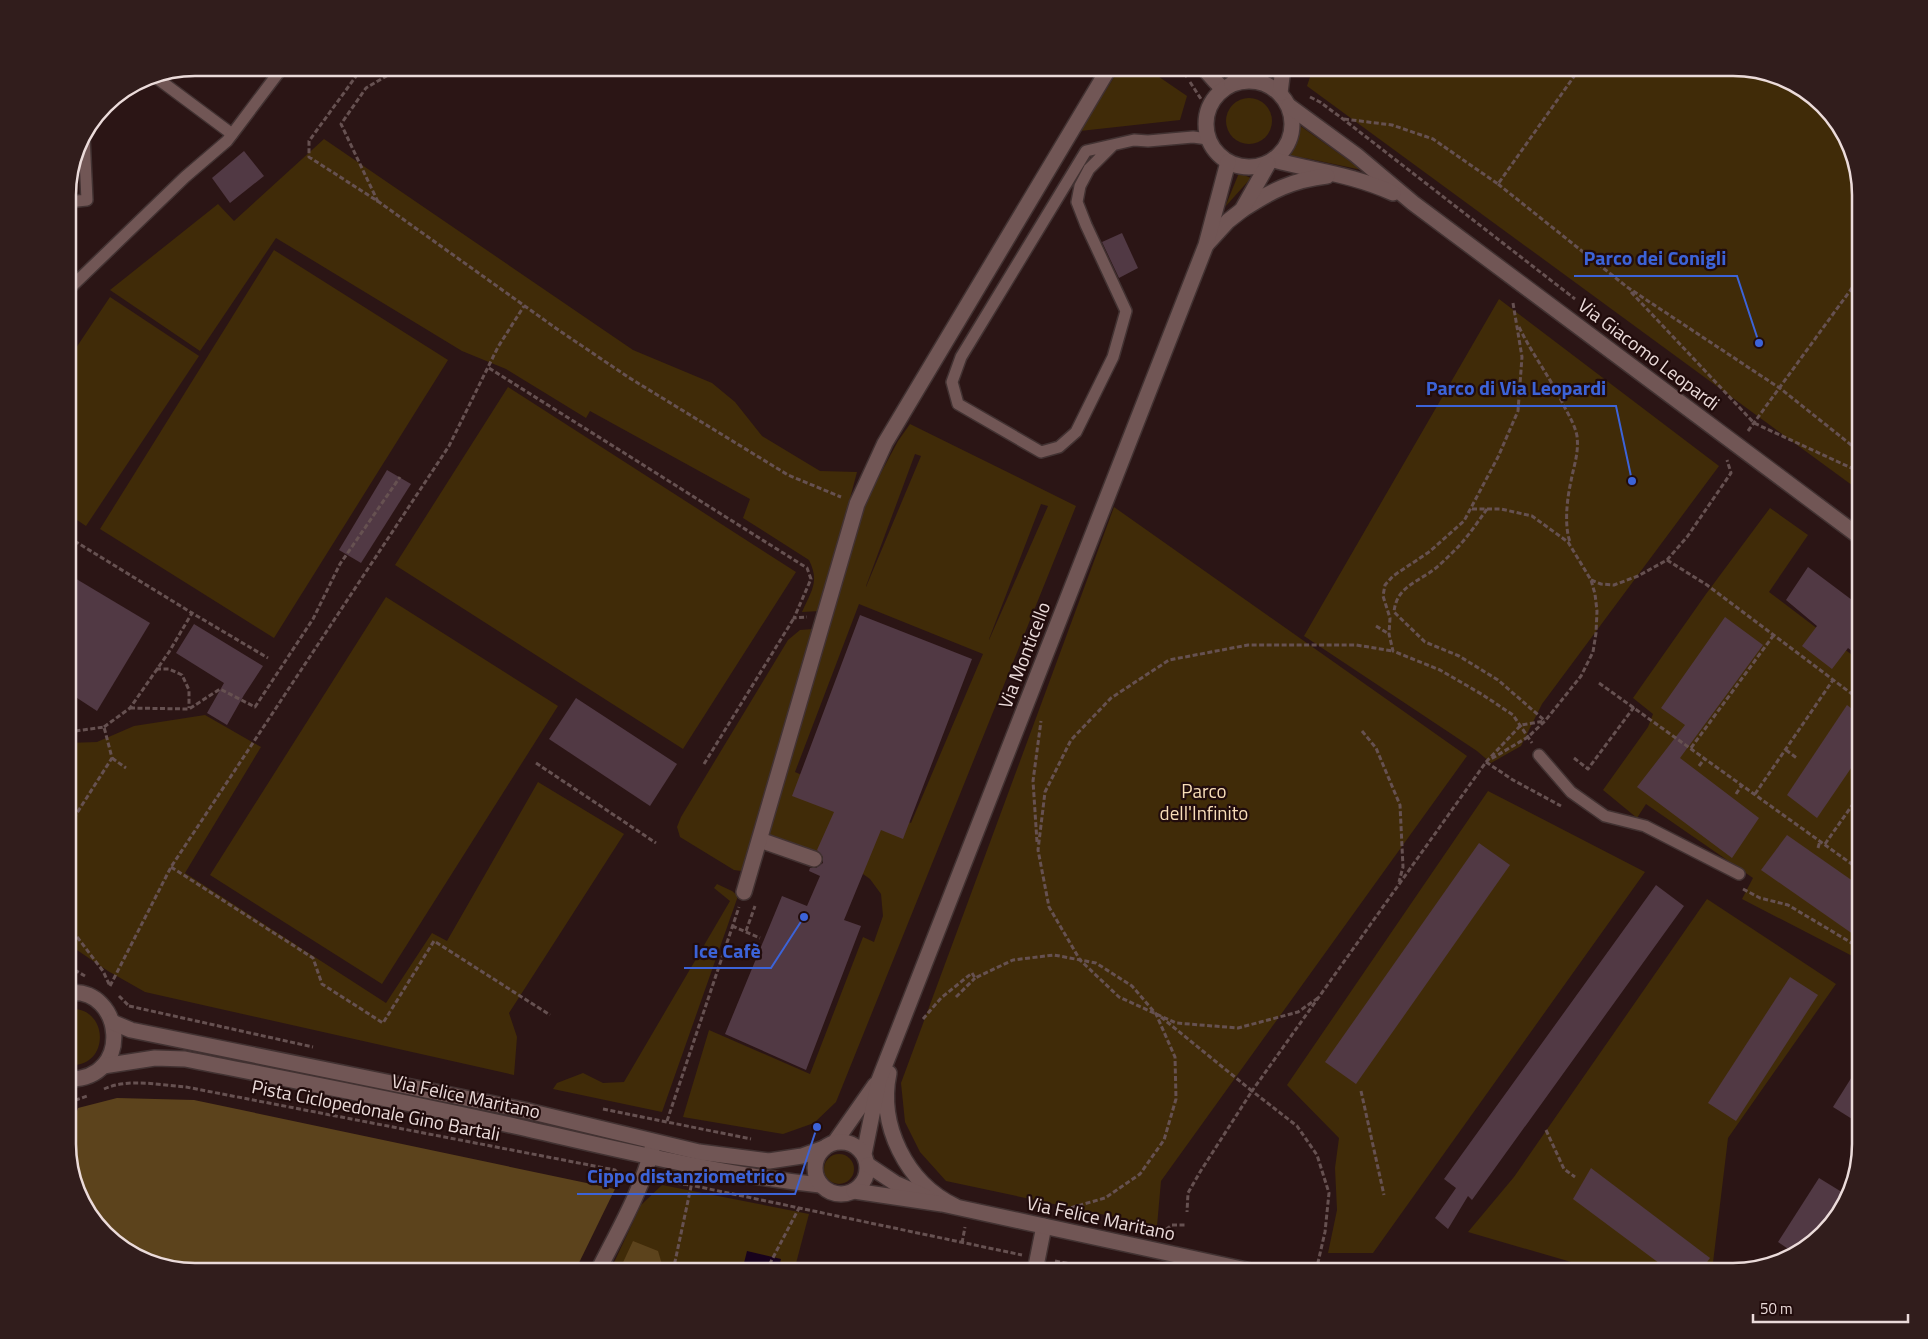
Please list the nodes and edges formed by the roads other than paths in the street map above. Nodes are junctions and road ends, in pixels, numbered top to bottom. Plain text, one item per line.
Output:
1 (1103, 76) edge
2 (1211, 76) edge
3 (1237, 76) edge
4 (1282, 76) edge
5 (275, 77) edge
6 (162, 82) edge
7 (1228, 86) junction
8 (1280, 93) junction
9 (1289, 106) junction
10 (232, 134) junction
11 (1208, 138) junction
12 (1113, 145) junction
13 (85, 150) edge
14 (1228, 162) junction
15 (1271, 162) junction
16 (1343, 175) junction
17 (77, 201) edge
18 (1412, 203) junction
19 (1242, 210) junction
20 (1206, 245) junction
21 (77, 281) edge
22 (1852, 531) edge
23 (1539, 755) road end
24 (760, 840) junction
25 (814, 858) dead end
26 (1739, 874) dead end
27 (744, 892) road end
28 (77, 993) edge
29 (904, 1016) junction
30 (112, 1022) junction
31 (103, 1066) junction
32 (77, 1078) edge
33 (879, 1080) junction
34 (654, 1141) junction
35 (829, 1145) junction
36 (650, 1158) junction
37 (866, 1160) junction
38 (820, 1185) junction
39 (854, 1191) junction
40 (942, 1204) junction
41 (958, 1208) junction
42 (1044, 1226) junction
43 (602, 1263) edge
44 (1037, 1263) edge
45 (1210, 1263) edge

1 - 24 street
2 - 7 street
3 - 7 street
4 - 8 street
5 - 10 lane
6 - 10 lane
7 - 8 street
7 - 11 street
8 - 9 street
9 - 15 street
9 - 18 street, Via Giacomo Leopardi
10 - 21 lane
11 - 12 lane
11 - 14 street
12 - 12 lane
13 - 17 lane
14 - 15 street
14 - 20 street, Via Monticello
15 - 16 street, Via Giacomo Leopardi
15 - 19 street, Via Monticello
16 - 18 street, Via Giacomo Leopardi
16 - 19 street, Via Giacomo Leopardi
18 - 22 street, Via Giacomo Leopardi
19 - 20 street, Via Monticello
20 - 29 street, Via Monticello
23 - 26 lane
24 - 25 street
24 - 27 street
28 - 30 street
29 - 33 street, Via Monticello
29 - 41 street
30 - 31 street
30 - 34 street, Via Felice Maritano
31 - 32 street
31 - 36 street, Via Felice Maritano
33 - 35 street, Via Monticello
33 - 37 street, Via Monticello
34 - 35 street, Via Felice Maritano
34 - 36 street
35 - 37 street
35 - 38 street
36 - 38 street, Via Felice Maritano
36 - 43 street
37 - 39 street
37 - 40 street, Via Felice Maritano
38 - 39 street
39 - 40 street, Via Felice Maritano
40 - 41 street, Via Felice Maritano
41 - 42 street, Via Felice Maritano
42 - 44 street
42 - 45 street, Via Felice Maritano

